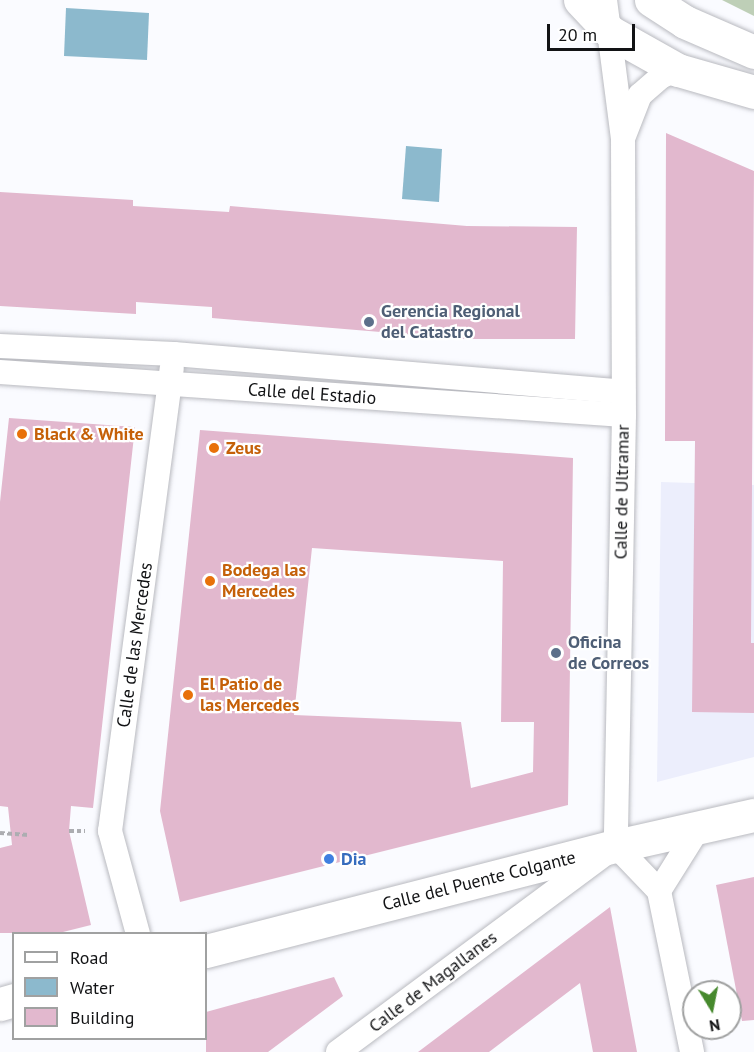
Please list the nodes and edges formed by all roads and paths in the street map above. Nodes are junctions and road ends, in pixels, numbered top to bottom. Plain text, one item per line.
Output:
1 (580, 0) edge
2 (605, 0) edge
3 (651, 0) edge
4 (610, 32) junction
5 (754, 52) edge
6 (678, 70) junction
7 (754, 92) edge
8 (623, 138) junction
9 (0, 346) edge
10 (174, 354) junction
11 (0, 372) edge
12 (170, 384) junction
13 (623, 403) junction
14 (754, 815) edge
15 (699, 827) junction
16 (0, 833) edge
17 (29, 835) dead end
18 (616, 846) junction
19 (503, 875) junction
20 (659, 891) junction
21 (527, 911) junction
22 (138, 932) edge
23 (207, 951) edge
24 (338, 1052) edge
25 (692, 1052) edge

1 - 4 street
2 - 4 street, Calle de Ultramar
3 - 5 street
4 - 6 street
4 - 8 street, Calle de Ultramar
6 - 7 street
6 - 8 street, Calle de Ultramar
8 - 13 street, Calle de Ultramar
9 - 10 street, Calle del Estadio
10 - 12 street, Calle de las Mercedes
10 - 13 street, Calle del Estadio
11 - 12 street, Calle del Estadio
12 - 13 street, Calle del Estadio
12 - 22 street, Calle de las Mercedes
13 - 18 street, Calle de Ultramar
14 - 15 street, Calle del Puente Colgante
15 - 18 street, Calle del Puente Colgante
15 - 20 street
16 - 17 path
18 - 19 street, Calle del Puente Colgante
18 - 20 street
18 - 21 street, Calle de Magallanes
19 - 21 street
19 - 23 street, Calle del Puente Colgante
20 - 25 street
21 - 24 street, Calle de Magallanes

